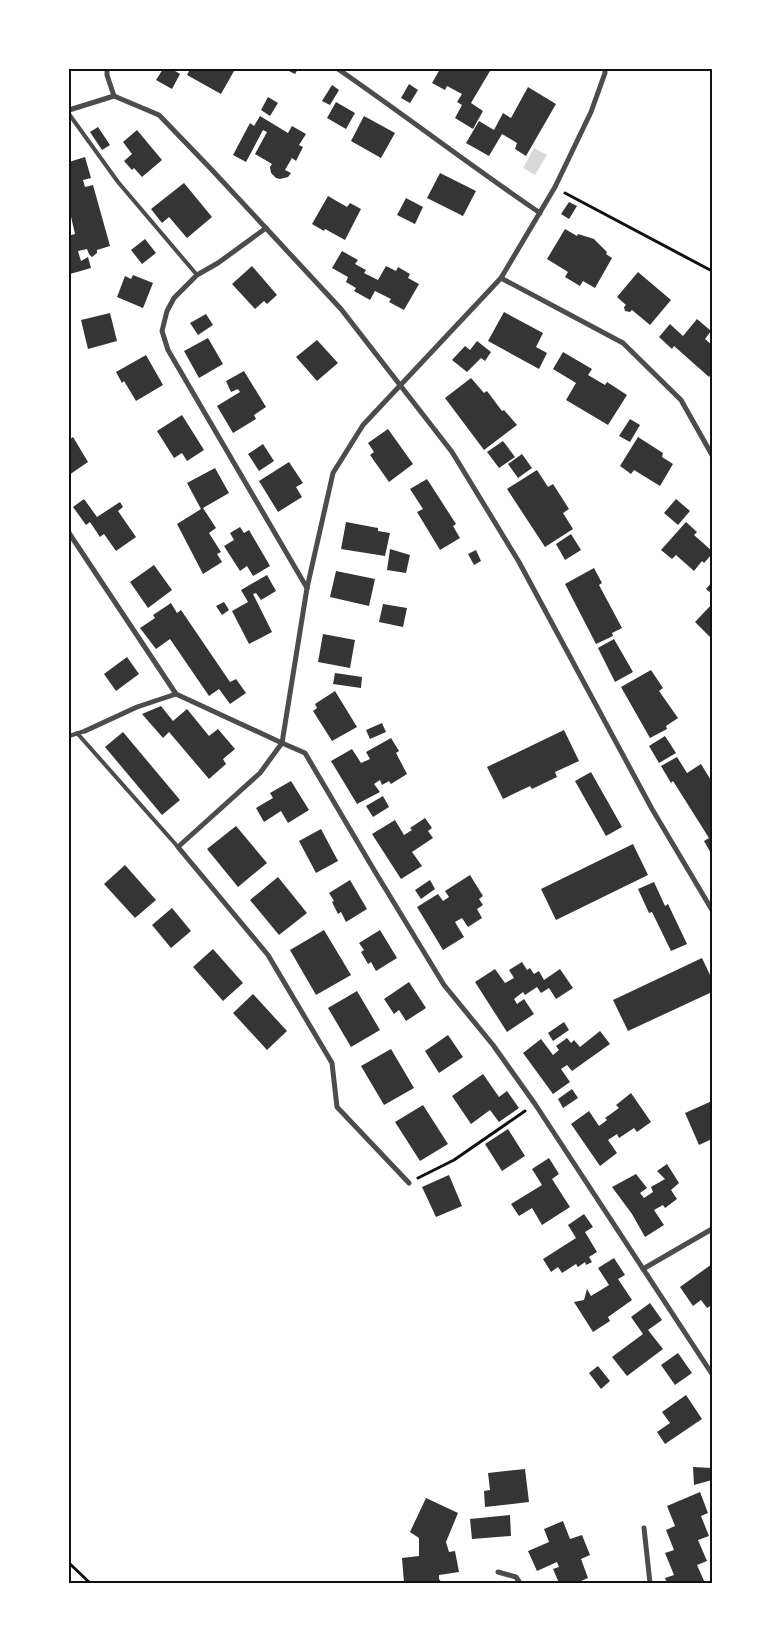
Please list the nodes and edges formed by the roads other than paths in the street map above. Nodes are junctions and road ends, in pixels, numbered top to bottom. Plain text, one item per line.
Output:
1 (107, 69) edge
2 (338, 69) edge
3 (605, 69) edge
4 (114, 96) junction
5 (69, 110) edge
6 (69, 114) edge
7 (540, 213) junction
8 (266, 228) junction
9 (197, 275) junction
10 (501, 278) junction
11 (401, 384) junction
12 (712, 455) edge
13 (69, 533) edge
14 (307, 588) junction
15 (176, 694) junction
16 (85, 731) joint
17 (77, 733) junction
18 (69, 736) edge
19 (282, 743) junction
20 (178, 847) junction
21 (712, 910) edge
22 (409, 1183) road end
23 (712, 1229) edge
24 (643, 1269) junction
25 (712, 1374) edge
26 (644, 1528) dead end
27 (498, 1572) dead end
28 (520, 1583) edge
29 (650, 1583) edge

1 - 4 street
2 - 7 street
3 - 7 street
4 - 5 street
4 - 8 street
6 - 9 lane
7 - 10 street
8 - 9 street
8 - 11 street
9 - 14 street
10 - 11 street
10 - 12 street
11 - 14 street
11 - 21 street
13 - 15 street
14 - 19 street
15 - 16 street
15 - 19 street
16 - 17 lane
17 - 18 lane
17 - 20 lane
19 - 20 street
19 - 24 street
20 - 22 street
23 - 24 street
24 - 25 street
26 - 29 street
27 - 28 street

